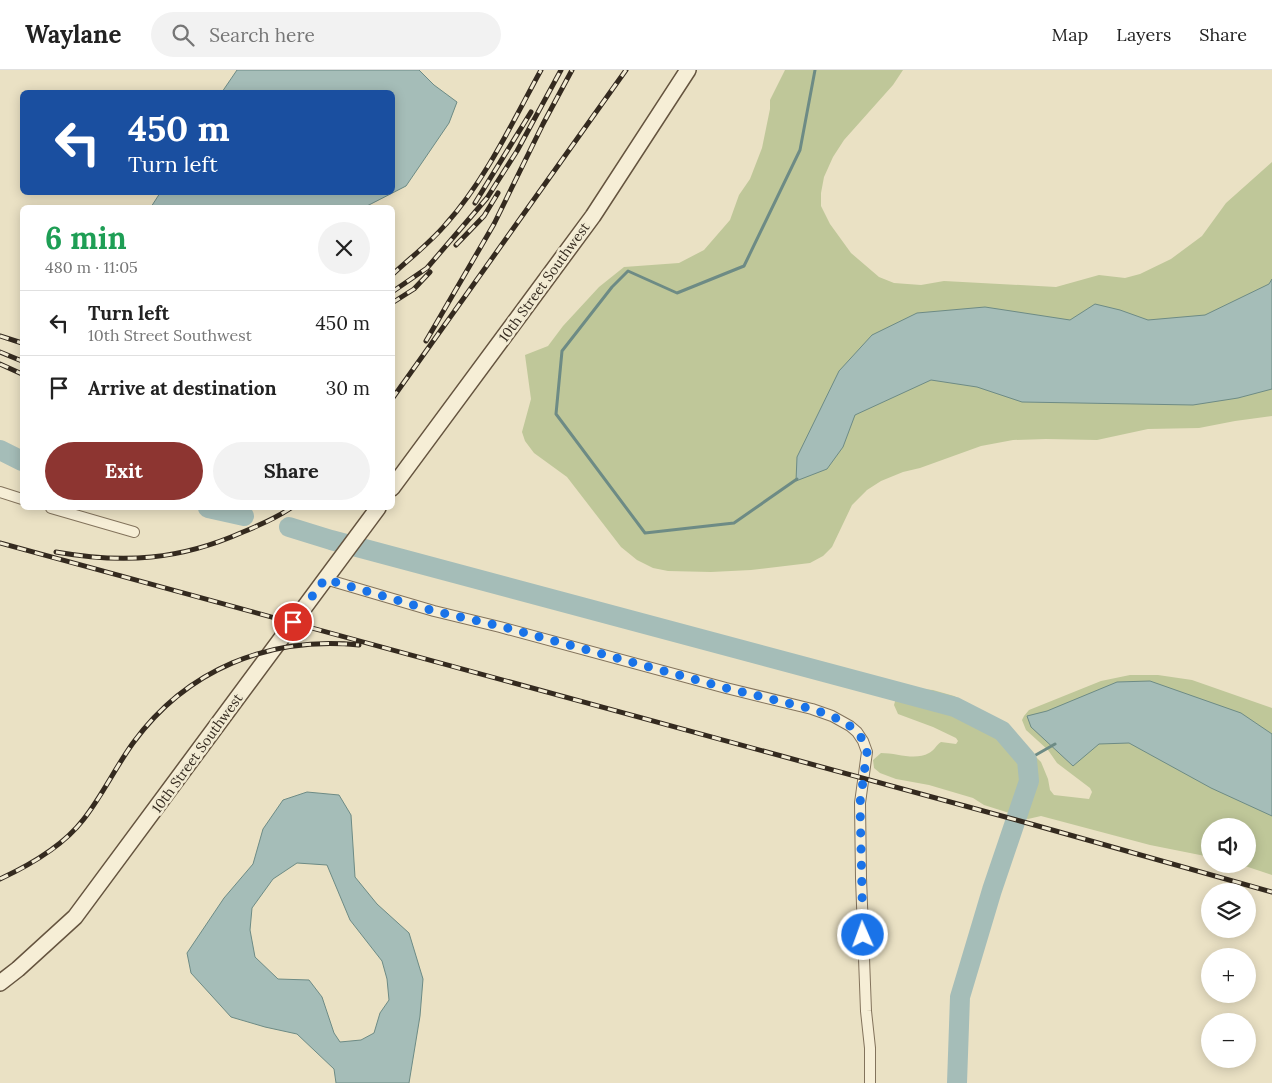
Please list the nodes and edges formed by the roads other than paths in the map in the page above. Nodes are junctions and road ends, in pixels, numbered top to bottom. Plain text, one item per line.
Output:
1 (688, 70) edge
2 (395, 484) edge
3 (0, 492) edge
4 (20, 498) edge
5 (58, 510) edge
6 (376, 510) edge
7 (134, 532) dead end
8 (325, 579) junction
9 (0, 983) edge
10 (870, 1083) edge

1 - 2 main road, 10th Street Southwest
3 - 4 street
5 - 7 street
6 - 8 main road, 10th Street Southwest
8 - 9 main road, 10th Street Southwest
8 - 10 street

